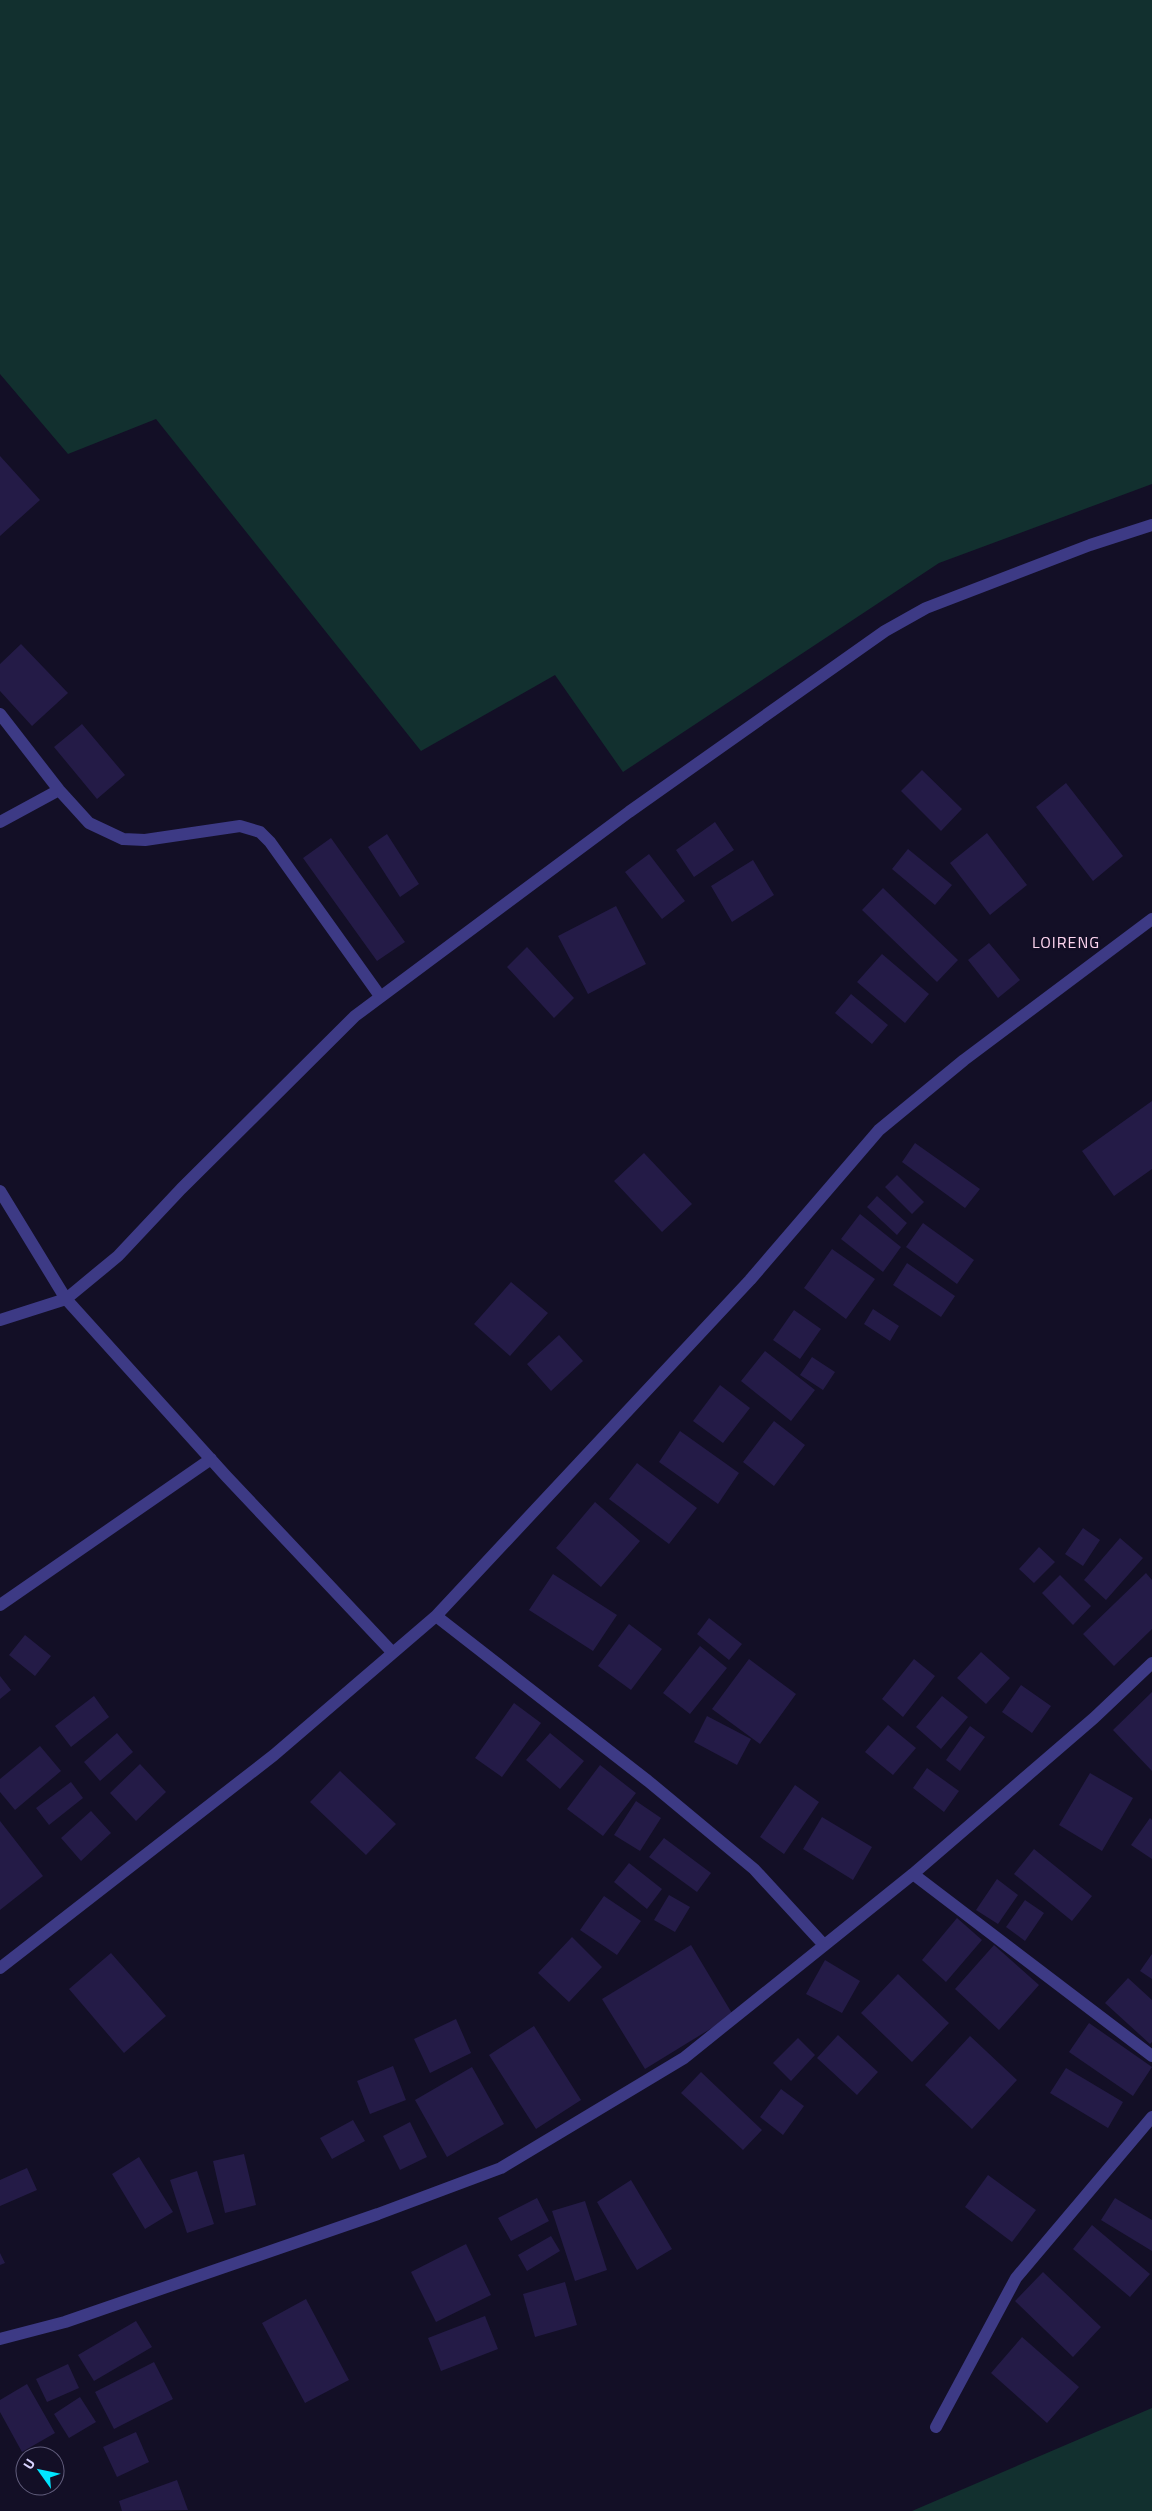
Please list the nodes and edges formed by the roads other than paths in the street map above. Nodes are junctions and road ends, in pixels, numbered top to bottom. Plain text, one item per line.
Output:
1 (1152, 525) edge
2 (0, 714) edge
3 (59, 790) junction
4 (0, 822) edge
5 (1152, 919) edge
6 (380, 996) junction
7 (0, 1191) edge
8 (66, 1299) junction
9 (0, 1320) edge
10 (211, 1458) junction
11 (0, 1605) edge
12 (436, 1616) junction
13 (393, 1653) junction
14 (1152, 1663) edge
15 (913, 1874) junction
16 (824, 1945) junction
17 (0, 1968) edge
18 (1152, 2056) edge
19 (1152, 2117) edge
20 (0, 2339) edge
21 (936, 2427) dead end

1 - 6 street
2 - 3 street
3 - 4 street
3 - 6 street
5 - 12 street
6 - 8 street
7 - 8 street
8 - 9 street
8 - 10 street
10 - 11 street
10 - 13 street
12 - 13 street
12 - 16 street
13 - 17 street
14 - 15 street
15 - 16 street
15 - 18 street
16 - 20 street
19 - 21 street

